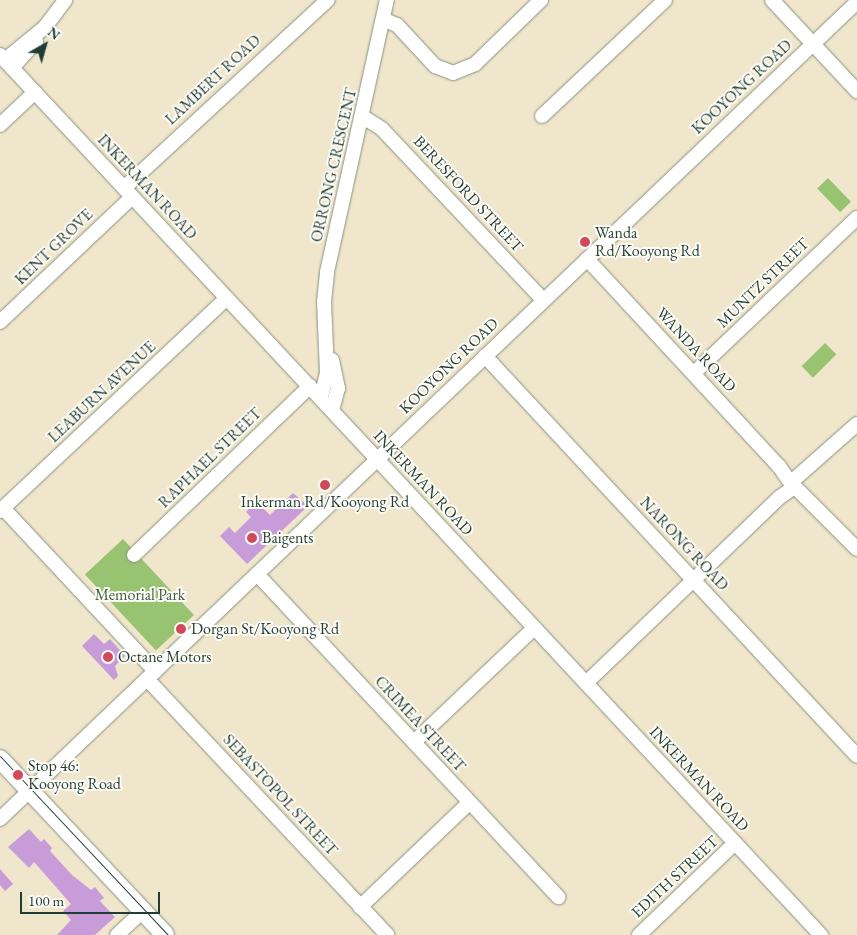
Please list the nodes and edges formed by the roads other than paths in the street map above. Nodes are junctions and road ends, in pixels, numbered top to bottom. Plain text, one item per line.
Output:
1 (64, 0) edge
2 (328, 0) edge
3 (388, 0) edge
4 (541, 0) edge
5 (665, 0) edge
6 (772, 0) edge
7 (857, 2) edge
8 (385, 20) junction
9 (813, 44) junction
10 (6, 61) edge
11 (857, 91) edge
12 (35, 92) junction
13 (542, 116) dead end
14 (363, 117) junction
15 (0, 125) edge
16 (128, 192) junction
17 (857, 218) edge
18 (587, 259) junction
19 (227, 298) junction
20 (543, 300) junction
21 (0, 322) edge
22 (325, 338) junction
23 (485, 356) junction
24 (694, 373) junction
25 (310, 386) junction
26 (321, 397) junction
27 (332, 410) junction
28 (857, 424) edge
29 (377, 459) junction
30 (795, 482) junction
31 (2, 510) edge
32 (857, 549) edge
33 (134, 555) dead end
34 (257, 574) junction
35 (694, 580) junction
36 (534, 628) junction
37 (151, 675) junction
38 (586, 683) junction
39 (414, 742) junction
40 (857, 756) edge
41 (0, 759) edge
42 (30, 791) junction
43 (469, 803) junction
44 (0, 819) edge
45 (735, 844) junction
46 (558, 897) dead end
47 (360, 907) junction
48 (142, 911) junction
49 (117, 935) edge
50 (165, 935) edge
51 (387, 935) edge
52 (639, 935) edge
53 (821, 935) edge

1 - 10 street
2 - 16 street, LAMBERT ROAD
3 - 8 street, ORRONG CRESCENT
4 - 8 street
5 - 13 street
6 - 9 street
7 - 9 street, KOOYONG ROAD
8 - 14 street, ORRONG CRESCENT
9 - 11 street
9 - 18 street, KOOYONG ROAD
10 - 12 street, INKERMAN ROAD
12 - 15 street
12 - 16 street, INKERMAN ROAD
14 - 20 street, BERESFORD STREET
14 - 22 street, ORRONG CRESCENT
16 - 19 street, INKERMAN ROAD
16 - 21 street, KENT GROVE
17 - 24 street, MUNTZ STREET
18 - 20 street, KOOYONG ROAD
18 - 24 street, WANDA ROAD
19 - 25 street, INKERMAN ROAD
19 - 31 street, LEABURN AVENUE
20 - 23 street, KOOYONG ROAD
22 - 26 street, ORRONG CRESCENT
22 - 27 street, ORRONG CRESCENT
23 - 29 street, KOOYONG ROAD
23 - 35 street, NARONG ROAD
24 - 30 street, WANDA ROAD
25 - 26 street, INKERMAN ROAD
25 - 33 street, RAPHAEL STREET
26 - 27 street, INKERMAN ROAD
27 - 29 street, INKERMAN ROAD
28 - 30 street
29 - 34 street, KOOYONG ROAD
29 - 36 street, INKERMAN ROAD
30 - 32 street, WANDA ROAD
30 - 35 street
31 - 37 street, SEBASTOPOL STREET
34 - 37 street, KOOYONG ROAD
34 - 39 street, CRIMEA STREET
35 - 38 street
35 - 40 street, NARONG ROAD
36 - 38 street, INKERMAN ROAD
36 - 39 street
37 - 42 street, KOOYONG ROAD
37 - 47 street, SEBASTOPOL STREET
38 - 45 street, INKERMAN ROAD
39 - 43 street, CRIMEA STREET
41 - 42 main road
42 - 44 street, KOOYONG ROAD
42 - 48 main road
43 - 46 street, CRIMEA STREET
43 - 47 street
45 - 52 street, EDITH STREET
45 - 53 street, INKERMAN ROAD
47 - 51 street, SEBASTOPOL STREET
48 - 49 street
48 - 50 main road

